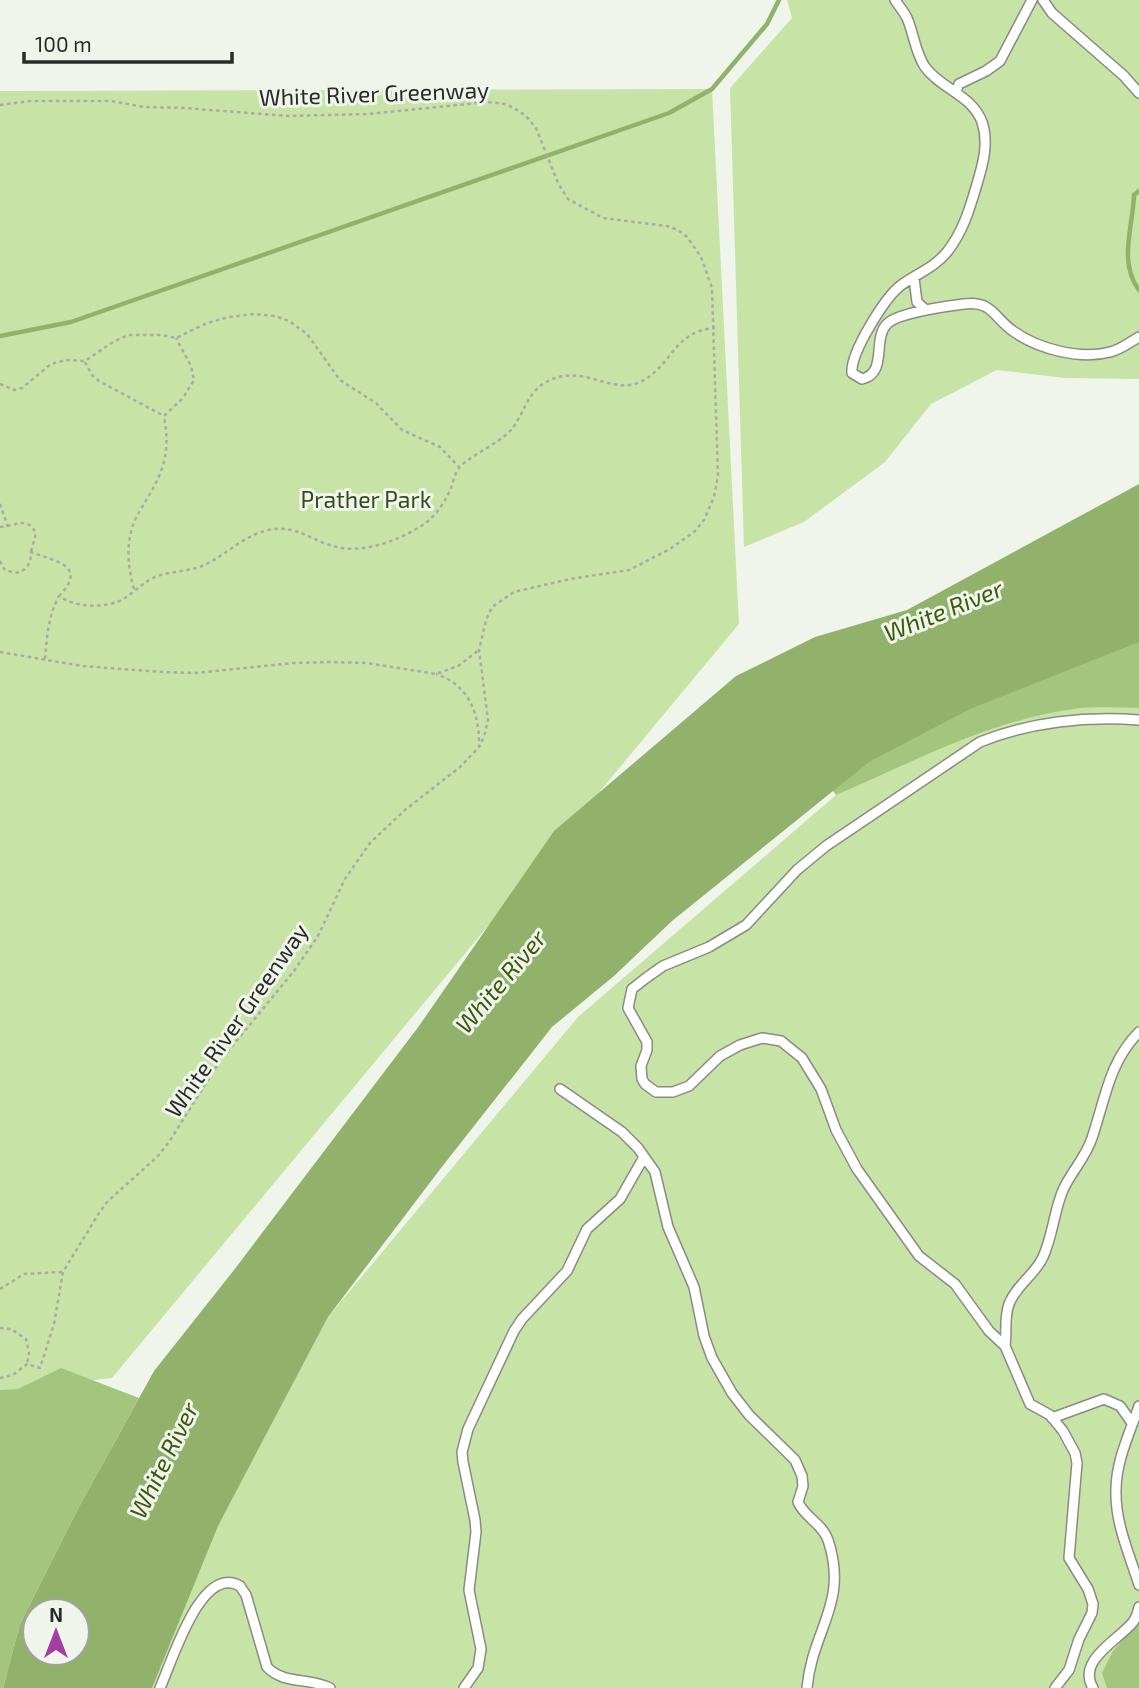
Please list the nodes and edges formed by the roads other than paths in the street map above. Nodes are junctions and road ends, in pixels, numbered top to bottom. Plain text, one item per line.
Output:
1 (895, 0) edge
2 (1032, 0) edge
3 (1043, 0) edge
4 (956, 91) junction
5 (1139, 93) edge
6 (914, 278) junction
7 (926, 310) junction
8 (1139, 337) edge
9 (1139, 720) edge
10 (1139, 1032) edge
11 (561, 1089) dead end
12 (644, 1157) junction
13 (1005, 1346) junction
14 (1139, 1406) edge
15 (1052, 1418) junction
16 (1132, 1423) junction
17 (1139, 1584) edge
18 (1139, 1607) edge
19 (160, 1688) edge
20 (330, 1688) edge
21 (464, 1688) edge
22 (807, 1688) edge
23 (1055, 1688) edge
24 (1093, 1688) edge

1 - 4 lane
2 - 4 lane
3 - 5 lane
4 - 6 lane
6 - 7 lane
6 - 7 lane
7 - 8 lane
9 - 13 lane
10 - 13 lane
11 - 12 lane
12 - 21 lane
12 - 22 lane
13 - 15 lane
14 - 16 lane
15 - 16 lane
15 - 23 lane
16 - 17 lane
18 - 24 lane
19 - 20 lane

